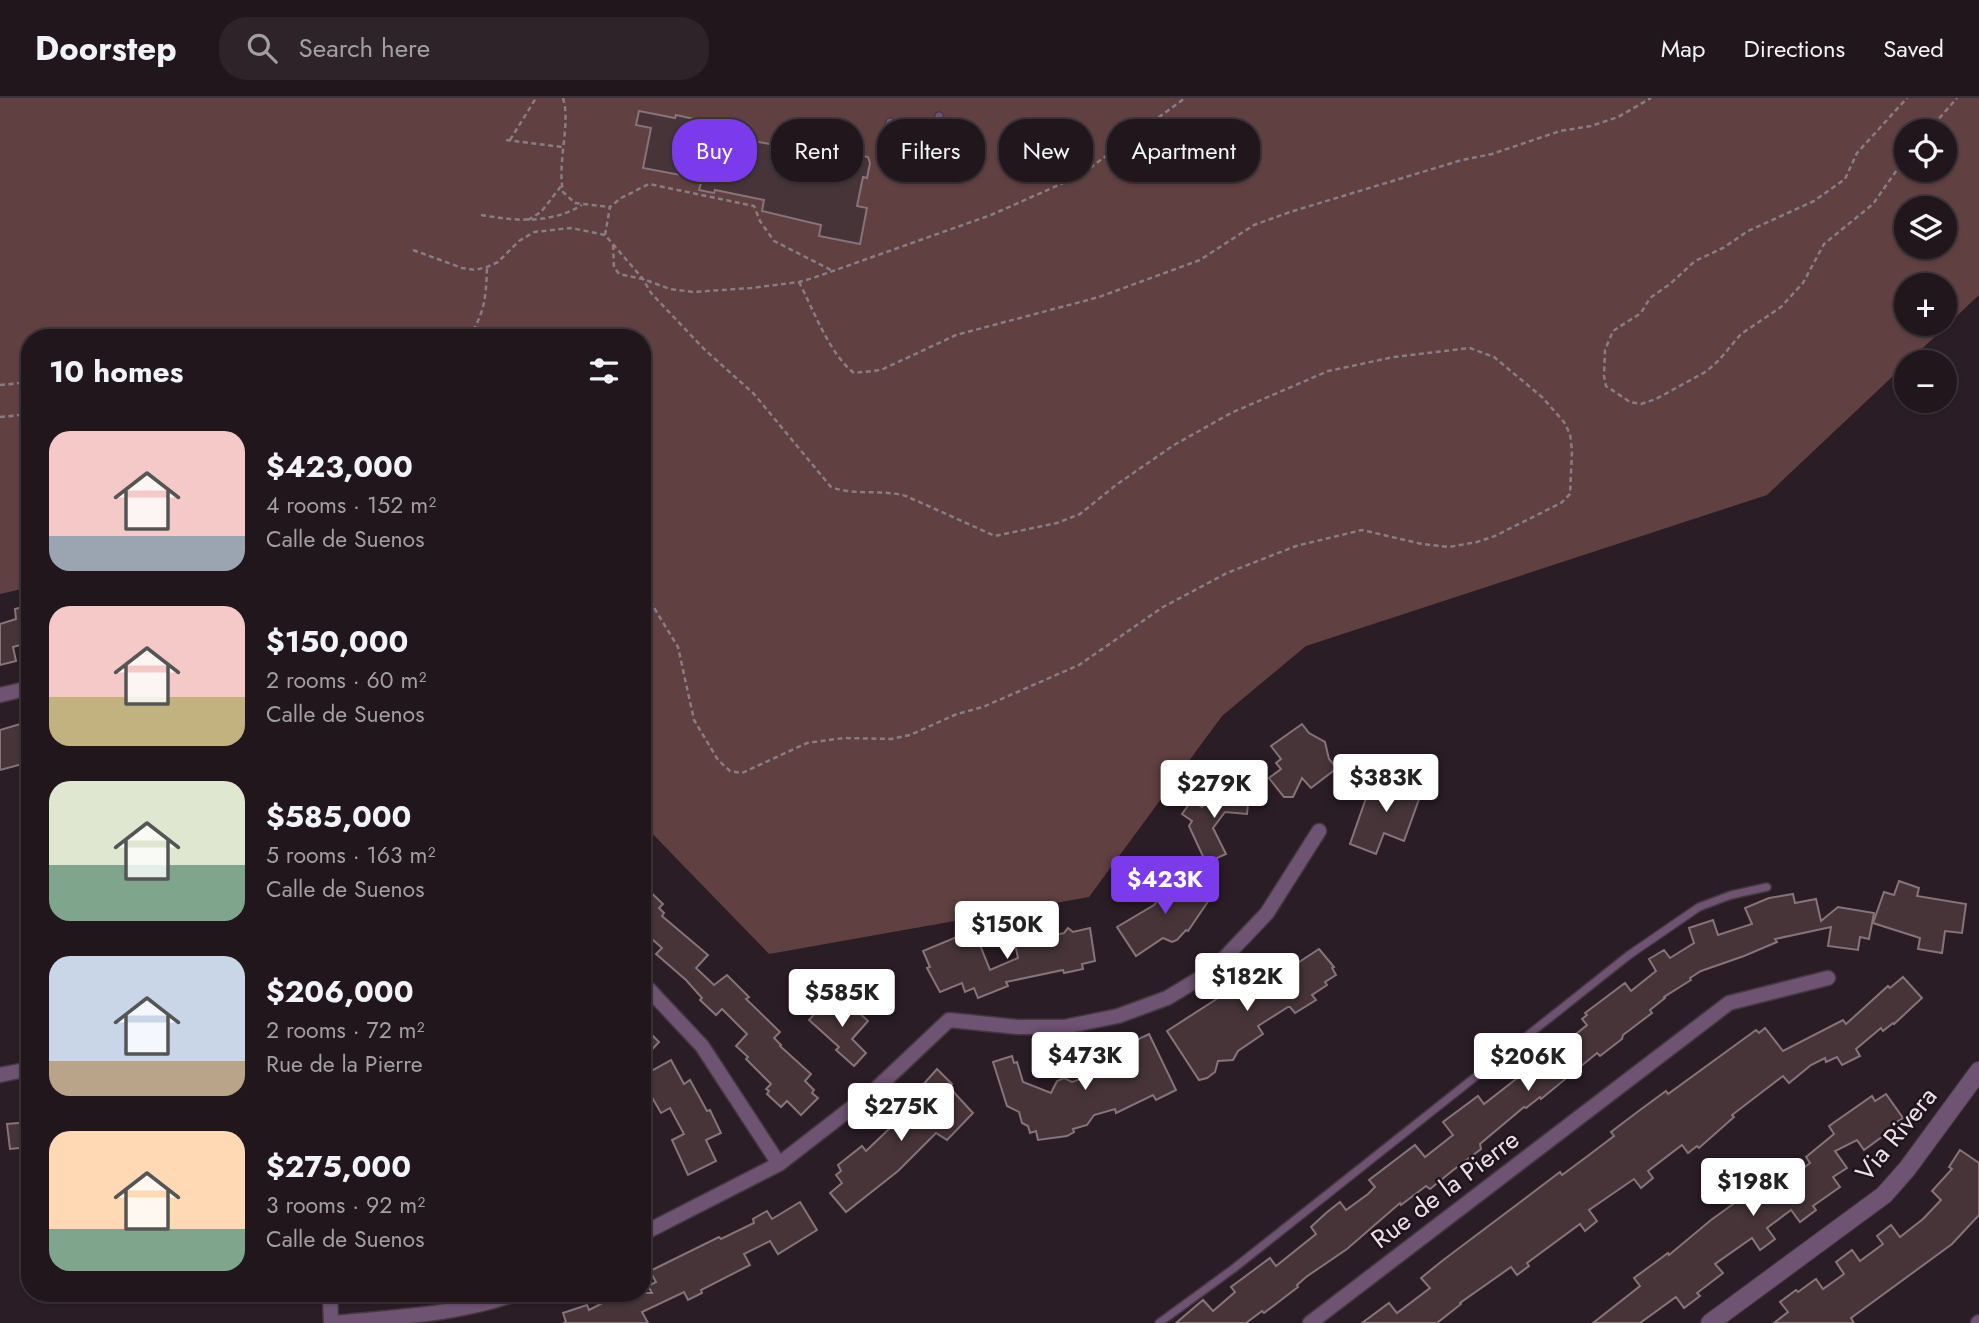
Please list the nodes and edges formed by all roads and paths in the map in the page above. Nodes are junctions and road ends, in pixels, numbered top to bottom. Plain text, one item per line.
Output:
1 (536, 98) edge
2 (563, 98) edge
3 (1185, 98) edge
4 (1651, 98) edge
5 (1907, 98) edge
6 (1957, 98) edge
7 (939, 116) dead end
8 (938, 119) edge
9 (1939, 119) edge
10 (562, 147) junction
11 (1894, 174) edge
12 (562, 185) junction
13 (582, 205) junction
14 (610, 207) junction
15 (481, 215) dead end
16 (527, 220) junction
17 (605, 235) junction
18 (612, 245) junction
19 (413, 250) dead end
20 (487, 267) junction
21 (832, 271) junction
22 (643, 279) junction
23 (799, 282) junction
24 (474, 329) edge
25 (21, 383) edge
26 (0, 385) edge
27 (21, 415) edge
28 (0, 417) edge
29 (651, 603) edge
30 (21, 690) edge
31 (0, 695) edge
32 (1319, 831) dead end
33 (1767, 887) dead end
34 (1828, 978) dead end
35 (651, 992) edge
36 (21, 1071) edge
37 (1979, 1071) edge
38 (0, 1075) edge
39 (779, 1164) junction
40 (651, 1229) edge
41 (330, 1302) edge
42 (495, 1302) edge
43 (331, 1323) edge
44 (1159, 1323) edge
45 (1310, 1323) edge
46 (1710, 1323) edge

1 - 10 path
2 - 10 path
3 - 21 path
4 - 23 path
5 - 11 path
6 - 9 path
7 - 8 lane
10 - 12 path
12 - 13 path
12 - 16 path
13 - 14 path
13 - 16 path
14 - 17 path
14 - 21 path
15 - 16 path
17 - 18 path
17 - 20 path
18 - 22 path
18 - 22 path
19 - 20 path
20 - 24 path
21 - 23 path
22 - 23 path
22 - 29 path
25 - 26 path
27 - 28 path
30 - 31 street
32 - 39 street
33 - 44 lane
34 - 45 street, Rue de la Pierre
35 - 39 street
36 - 38 street
37 - 46 street, Via Rivera
39 - 40 street
41 - 43 street
42 - 43 street

